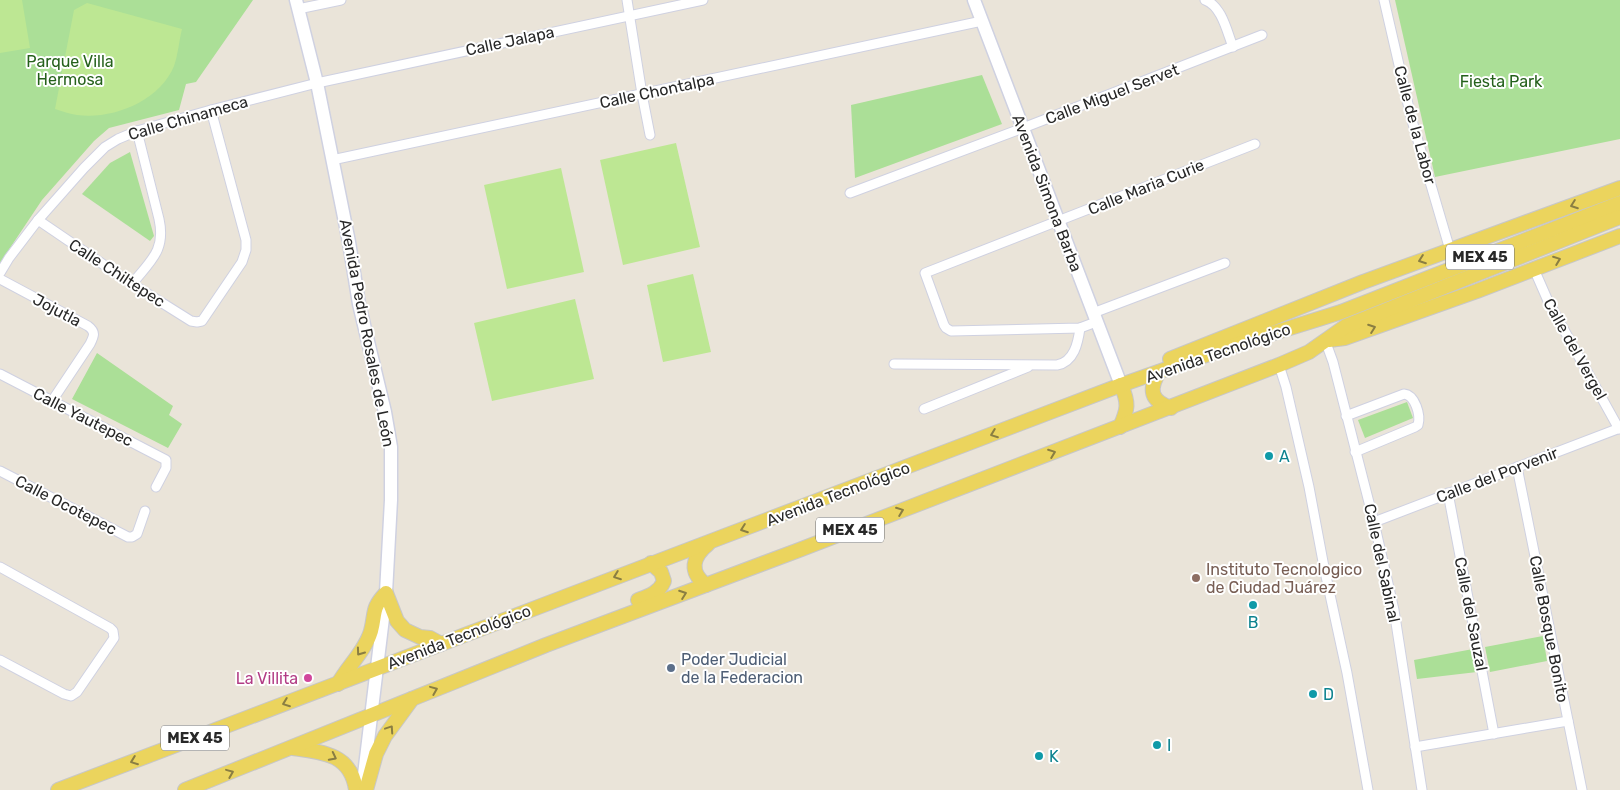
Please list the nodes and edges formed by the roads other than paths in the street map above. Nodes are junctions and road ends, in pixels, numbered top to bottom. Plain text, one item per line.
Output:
1 (341, 0) edge
2 (628, 0) edge
3 (703, 0) edge
4 (974, 0) edge
5 (1205, 0) edge
6 (1384, 0) edge
7 (297, 5) edge
8 (630, 15) junction
9 (982, 21) junction
10 (1262, 35) dead end
11 (1234, 47) junction
12 (317, 83) junction
13 (642, 94) junction
14 (211, 110) junction
15 (1023, 128) junction
16 (136, 131) junction
17 (650, 136) dead end
18 (1255, 144) dead end
19 (332, 160) junction
20 (1618, 192) edge
21 (850, 193) dead end
22 (1620, 217) edge
23 (38, 220) junction
24 (1058, 221) junction
25 (1620, 236) edge
26 (1450, 250) junction
27 (1225, 263) dead end
28 (1534, 269) junction
29 (0, 274) edge
30 (0, 280) edge
31 (132, 284) junction
32 (1095, 317) junction
33 (1080, 328) junction
34 (1325, 340) junction
35 (894, 364) dead end
36 (1033, 365) junction
37 (1279, 365) junction
38 (1159, 372) junction
39 (0, 374) edge
40 (1121, 386) junction
41 (52, 401) junction
42 (1171, 408) junction
43 (924, 409) dead end
44 (1346, 416) junction
45 (1120, 427) junction
46 (1619, 428) edge
47 (1355, 452) junction
48 (1517, 467) junction
49 (0, 471) edge
50 (156, 488) dead end
51 (1448, 493) junction
52 (145, 511) dead end
53 (1374, 522) junction
54 (712, 541) junction
55 (651, 563) junction
56 (0, 567) edge
57 (706, 585) junction
58 (386, 593) junction
59 (441, 644) junction
60 (520, 655) junction
61 (0, 660) edge
62 (376, 669) junction
63 (338, 684) junction
64 (412, 699) junction
65 (372, 714) junction
66 (1568, 721) junction
67 (1494, 734) junction
68 (1415, 747) junction
69 (292, 748) junction
70 (58, 790) edge
71 (185, 790) edge
72 (356, 790) edge
73 (362, 790) edge
74 (366, 790) edge
75 (1368, 790) edge
76 (1422, 790) edge
77 (1582, 790) edge

1 - 7 street
2 - 8 street
3 - 8 street, Calle Jalapa
4 - 9 main road, Avenida Simona Barba
5 - 11 street
6 - 26 street, Calle de la Labor
7 - 12 main road, Avenida Pedro Rosales de León
8 - 12 street, Calle Jalapa
8 - 13 street
9 - 13 street, Calle Chontalpa
9 - 15 main road, Avenida Simona Barba
10 - 11 street, Calle Miguel Servet
11 - 15 street, Calle Miguel Servet
12 - 14 street, Calle Chinameca
12 - 19 main road, Avenida Pedro Rosales de León
13 - 17 street
13 - 19 street, Calle Chontalpa
14 - 16 street, Calle Chinameca
14 - 31 street, Calle Chiltepec
15 - 21 street, Calle Miguel Servet
15 - 24 main road, Avenida Simona Barba
16 - 23 street, Calle Chinameca
16 - 31 street
18 - 24 street, Calle Maria Curie
19 - 58 main road, Avenida Pedro Rosales de León
20 -> 26 main road
20 - 38 main road, Avenida Tecnológico / MEX 45
22 - 34 main road, Avenida Tecnológico / MEX 45
23 - 29 street, Calle Chinameca
23 - 31 street, Calle Chiltepec
24 - 32 main road, Avenida Simona Barba
24 - 33 street, Calle Maria Curie
28 -> 25 main road
26 -> 40 main road
27 - 32 street
34 -> 28 main road
28 - 46 street, Calle del Vergel
30 - 41 street, Jojutla
32 - 33 street
32 - 40 main road, Avenida Simona Barba
33 - 36 street
34 - 37 main road, Avenida Tecnológico / MEX 45
34 - 44 street, Calle del Sabinal
35 - 36 street
36 - 43 street
37 - 42 main road, Avenida Tecnológico / MEX 45
37 - 75 street
38 - 40 main road, Avenida Tecnológico / MEX 45
38 - 42 main road
39 - 41 street, Calle Yautepec
40 - 45 main road
40 -> 54 main road, Avenida Tecnológico / MEX 45
41 - 50 street, Calle Yautepec
42 - 45 main road, Avenida Tecnológico / MEX 45
44 - 47 street, Calle del Sabinal
44 - 47 street
57 -> 45 main road, Avenida Tecnológico / MEX 45
46 - 48 street, Calle del Porvenir
47 - 53 street, Calle del Sabinal
48 - 51 street, Calle del Porvenir
48 - 66 street, Calle Bosque Bonito
49 - 52 street, Calle Ocotepec
51 - 53 street, Calle del Porvenir
51 - 67 street, Calle del Sauzal
53 - 68 street, Calle del Sabinal
54 - 55 main road, Avenida Tecnológico / MEX 45
54 - 57 main road
55 -> 59 main road, Avenida Tecnológico / MEX 45
55 - 60 main road
56 - 61 street
60 -> 57 main road, Avenida Tecnológico / MEX 45
58 - 59 main road
58 - 62 main road, Avenida Pedro Rosales de León
58 -> 63 main road
59 - 62 main road, Avenida Tecnológico / MEX 45
64 -> 60 main road, Avenida Tecnológico / MEX 45
62 - 63 main road, Avenida Tecnológico / MEX 45
62 - 65 main road, Avenida Pedro Rosales de León
63 -> 70 main road, Avenida Tecnológico / MEX 45
64 - 65 main road, Avenida Tecnológico / MEX 45
74 -> 64 main road
65 - 69 main road, Avenida Tecnológico / MEX 45
65 - 73 main road, Avenida Pedro Rosales de León
66 - 67 street
66 - 77 street, Calle Bosque Bonito
67 - 68 street
68 - 76 street, Calle del Sabinal
71 -> 69 main road, Avenida Tecnológico / MEX 45
69 -> 72 main road

